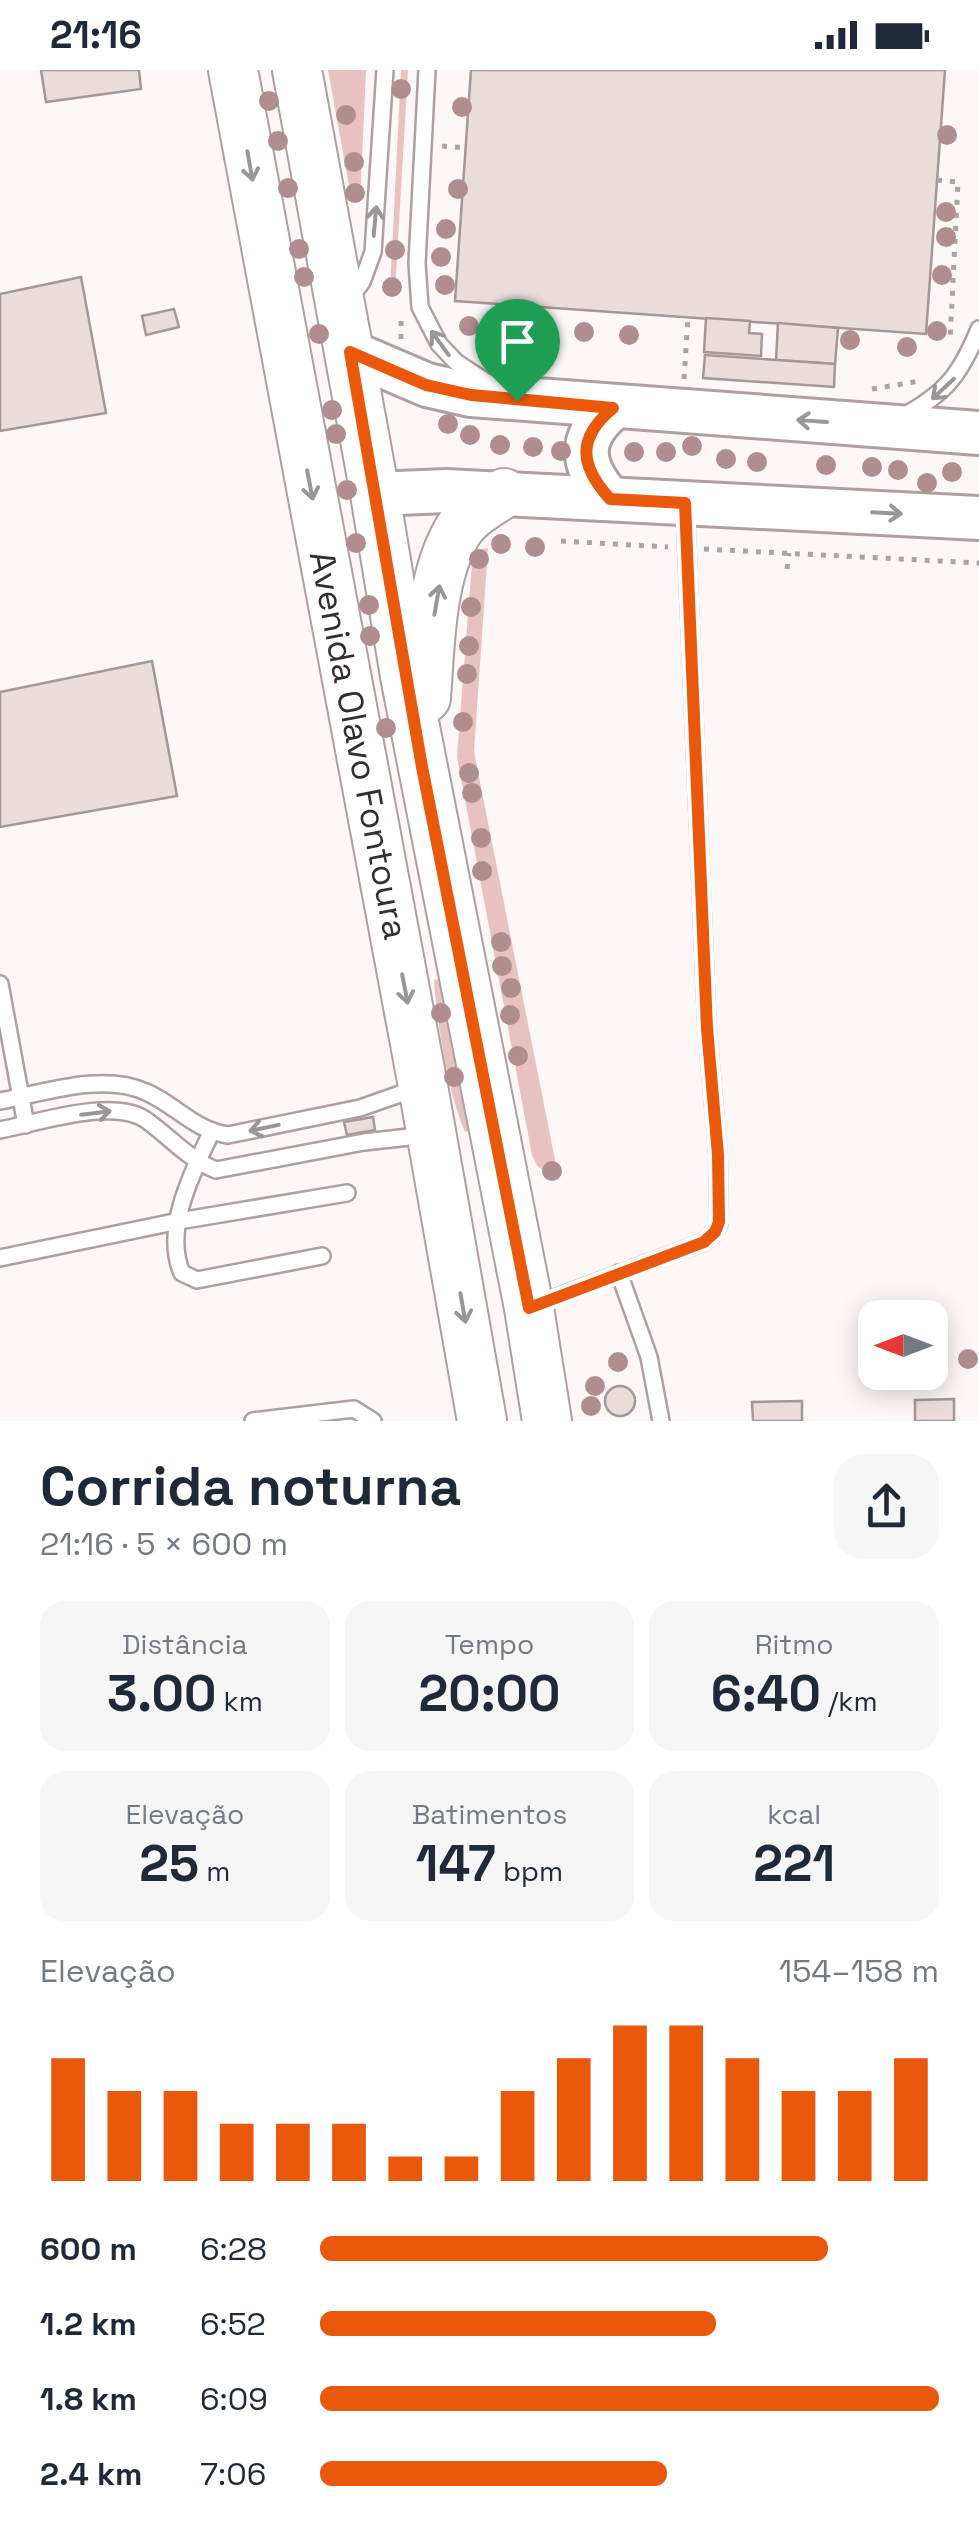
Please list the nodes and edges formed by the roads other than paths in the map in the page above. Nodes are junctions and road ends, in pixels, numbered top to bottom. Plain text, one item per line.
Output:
1 (232, 70) edge
2 (297, 70) edge
3 (386, 70) edge
4 (427, 70) edge
5 (979, 329) edge
6 (346, 330) junction
7 (517, 401) junction
8 (613, 408) junction
9 (875, 408) junction
10 (979, 433) edge
11 (376, 494) junction
12 (504, 494) junction
13 (610, 499) junction
14 (685, 503) junction
15 (979, 518) edge
16 (405, 676) junction
17 (347, 686) junction
18 (422, 767) junction
19 (0, 984) edge
20 (423, 1086) junction
21 (20, 1098) junction
22 (0, 1101) edge
23 (26, 1125) junction
24 (0, 1130) edge
25 (211, 1132) junction
26 (432, 1134) junction
27 (196, 1162) junction
28 (346, 1193) dead end
29 (179, 1220) junction
30 (322, 1256) dead end
31 (0, 1258) edge
32 (620, 1273) junction
33 (529, 1308) junction
34 (253, 1421) edge
35 (373, 1421) edge
36 (482, 1421) edge
37 (547, 1421) edge
38 (660, 1421) edge

1 -> 17 main road, Avenida Olavo Fontoura
2 - 6 main road, Avenida Olavo Fontoura
6 -> 3 lane
7 -> 4 lane
5 -> 9 lane
6 - 7 street
6 - 11 main road, Avenida Olavo Fontoura
7 - 8 street
9 -> 8 street
8 - 13 street
9 - 10 street
11 - 12 street
11 - 16 main road, Avenida Olavo Fontoura
12 - 13 street
18 -> 12 main road
13 - 14 street
14 -> 15 street
14 - 32 lane
16 - 17 main road
16 - 18 main road, Avenida Olavo Fontoura
17 -> 20 main road, Avenida Olavo Fontoura
18 - 33 main road, Avenida Olavo Fontoura
19 - 21 lane
20 -> 25 lane
20 - 26 main road, Avenida Olavo Fontoura
21 - 22 lane
21 - 23 lane
21 - 25 lane
23 - 24 lane
23 -> 27 lane
25 - 27 lane
26 - 27 lane
26 -> 36 main road, Avenida Olavo Fontoura
27 - 29 lane
28 - 29 lane
29 - 30 lane
29 - 31 lane
32 - 33 lane
32 - 38 lane
33 - 37 main road, Avenida Olavo Fontoura
34 - 35 lane

